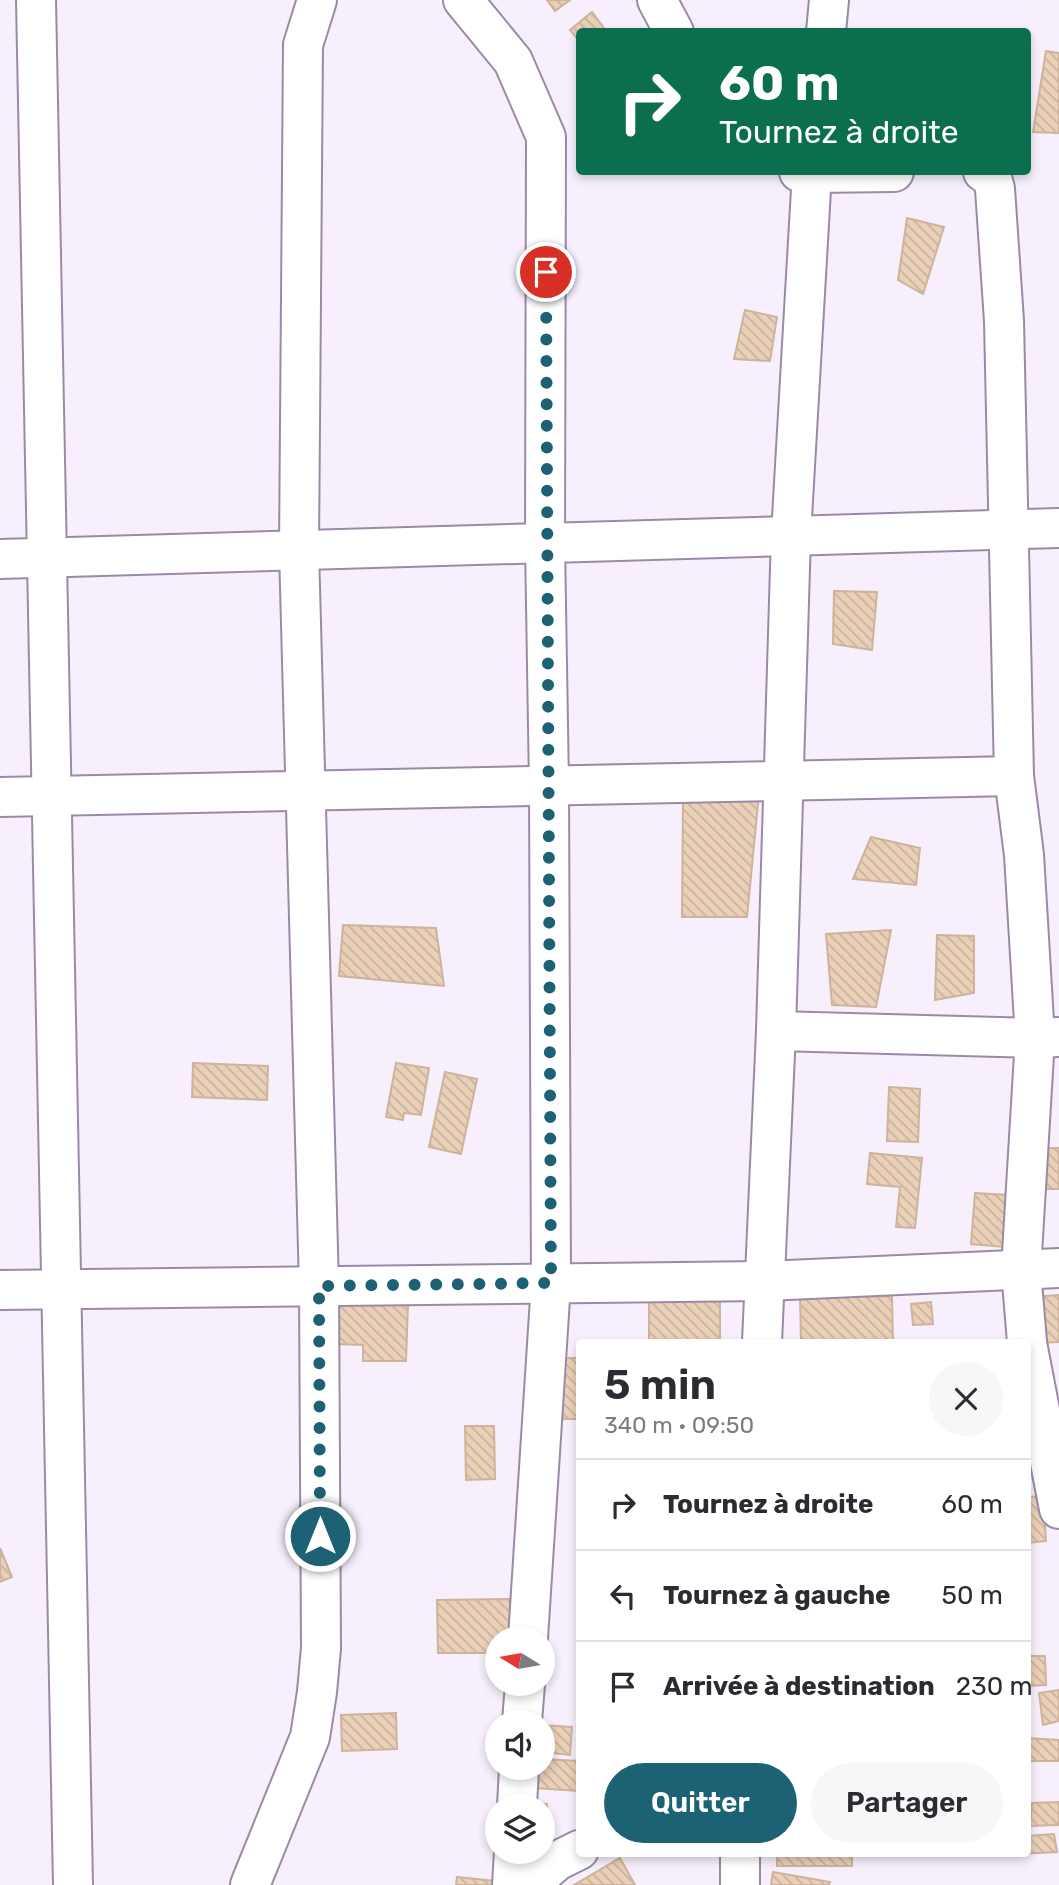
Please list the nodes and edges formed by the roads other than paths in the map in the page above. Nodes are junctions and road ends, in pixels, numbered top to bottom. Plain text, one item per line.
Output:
1 (36, 0) edge
2 (317, 0) edge
3 (463, 0) edge
4 (657, 0) edge
5 (829, 0) edge
6 (672, 28) edge
7 (826, 28) edge
8 (562, 139) edge
9 (807, 175) edge
10 (991, 175) edge
11 (1059, 528) edge
12 (1010, 529) junction
13 (791, 536) junction
14 (545, 543) junction
15 (299, 550) junction
16 (47, 558) junction
17 (0, 559) edge
18 (1014, 776) junction
19 (783, 781) junction
20 (549, 786) junction
21 (306, 791) junction
22 (51, 796) junction
23 (0, 797) edge
24 (776, 1031) junction
25 (1047, 1038) edge
26 (1059, 1268) edge
27 (1021, 1270) junction
28 (765, 1282) junction
29 (551, 1283) junction
30 (319, 1286) junction
31 (61, 1289) junction
32 (0, 1290) edge
33 (762, 1339) edge
34 (1027, 1339) edge
35 (1031, 1363) edge
36 (1059, 1509) edge
37 (529, 1626) edge
38 (576, 1852) edge
39 (740, 1857) edge
40 (513, 1864) edge
41 (73, 1885) edge
42 (250, 1885) edge
43 (512, 1885) edge
44 (529, 1885) edge
45 (740, 1885) edge

1 - 16 street
2 - 15 street
3 - 8 street
4 - 6 street
5 - 7 street
8 - 14 street
9 - 13 street
10 - 12 street
11 - 12 street
12 - 13 street
12 - 18 street
13 - 14 street
13 - 19 street
14 - 15 street
14 - 20 street
15 - 16 street
15 - 21 street
16 - 17 street
16 - 22 street
18 - 19 street
18 - 25 street
19 - 20 street
19 - 24 street
20 - 21 street
20 - 29 street
21 - 22 street
21 - 30 street
22 - 23 street
22 - 31 street
24 - 25 street
24 - 28 street
25 - 27 street
26 - 27 street
27 - 28 street
27 - 34 street
28 - 29 street
28 - 33 street
29 - 30 street
29 - 37 street
30 - 31 street
30 - 42 street
31 - 32 street
31 - 41 street
35 - 36 street
38 - 44 street
39 - 45 street
40 - 43 street

